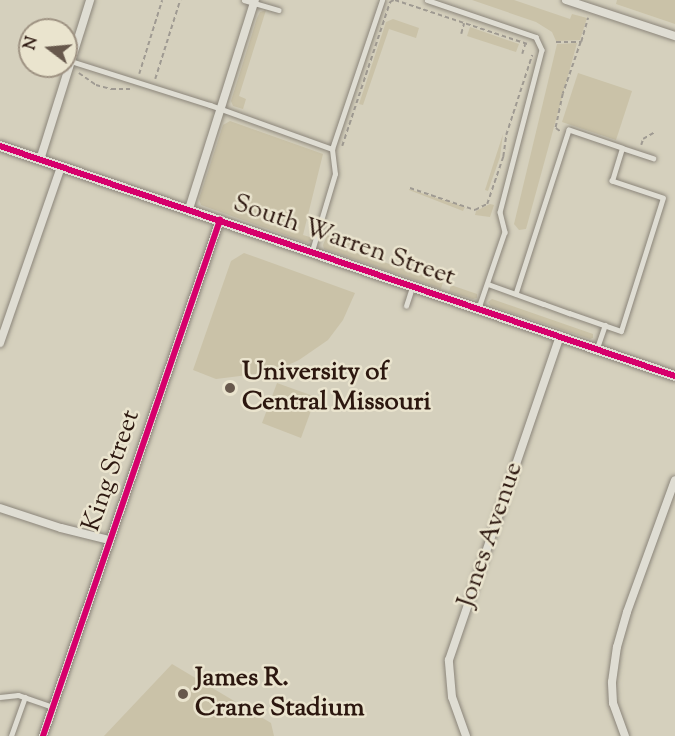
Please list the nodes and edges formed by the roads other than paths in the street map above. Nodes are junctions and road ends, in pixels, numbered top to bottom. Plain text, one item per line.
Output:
1 (90, 0) edge
2 (244, 0) edge
3 (382, 0) edge
4 (427, 0) edge
5 (566, 0) edge
6 (254, 1) edge
7 (279, 10) dead end
8 (675, 36) edge
9 (78, 39) edge
10 (78, 64) edge
11 (66, 78) edge
12 (219, 109) junction
13 (0, 146) edge
14 (622, 148) junction
15 (332, 149) junction
16 (653, 158) dead end
17 (40, 160) junction
18 (61, 167) junction
19 (189, 209) junction
20 (220, 220) junction
21 (312, 251) junction
22 (488, 284) junction
23 (413, 285) junction
24 (516, 294) junction
25 (406, 306) dead end
26 (479, 308) junction
27 (605, 326) junction
28 (560, 335) junction
29 (0, 343) edge
30 (597, 348) junction
31 (675, 376) edge
32 (675, 480) edge
33 (0, 508) edge
34 (109, 540) junction
35 (0, 697) edge
36 (25, 697) junction
37 (53, 707) junction
38 (11, 736) edge
39 (43, 736) edge
40 (466, 736) edge
41 (625, 736) edge

1 - 9 street
2 - 6 lane
3 - 15 lane
4 - 22 lane
5 - 8 street
6 - 7 lane
6 - 12 street
10 - 12 lane
11 - 17 street
12 - 15 lane
12 - 19 street
13 - 17 street, South Warren Street
14 - 16 lane
14 - 24 lane
14 - 27 lane
15 - 21 lane
17 - 18 street, South Warren Street
18 - 19 street, South Warren Street
18 - 29 street
19 - 20 street, South Warren Street
20 - 21 street, South Warren Street
20 - 34 street, King Street
21 - 23 street, South Warren Street
22 - 24 lane
22 - 26 lane
23 - 25 lane
23 - 26 street, South Warren Street
24 - 27 lane
26 - 28 street, South Warren Street
27 - 30 lane
28 - 30 street, South Warren Street
28 - 40 street, Jones Avenue
30 - 31 street, South Warren Street
32 - 41 street
33 - 34 street
34 - 37 street, King Street
35 - 36 lane
36 - 37 lane
36 - 38 lane
37 - 39 street, King Street

